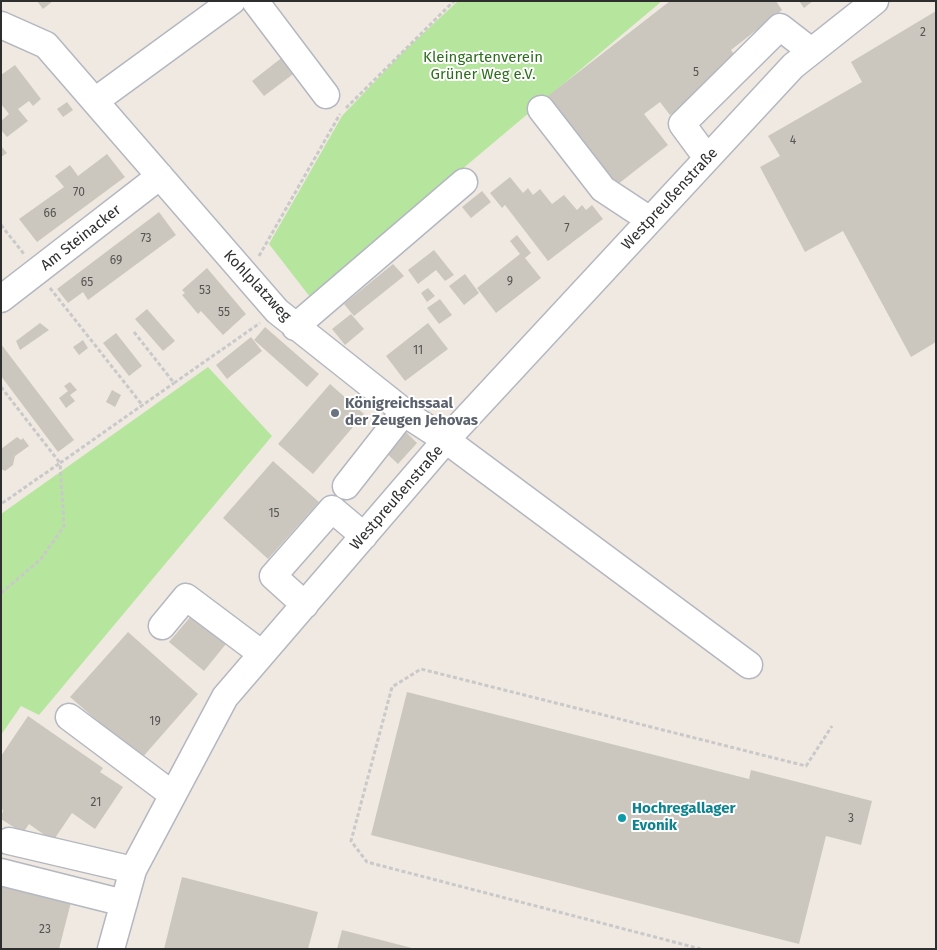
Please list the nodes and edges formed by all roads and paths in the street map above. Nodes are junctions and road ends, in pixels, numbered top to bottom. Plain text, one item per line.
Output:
1 (232, 1) edge
2 (255, 1) edge
3 (454, 1) edge
4 (875, 1) edge
5 (1, 25) edge
6 (812, 51) junction
7 (326, 95) dead end
8 (94, 101) junction
9 (541, 109) dead end
10 (707, 158) junction
11 (160, 176) junction
12 (464, 182) dead end
13 (650, 220) junction
14 (1, 225) edge
15 (38, 272) junction
16 (244, 273) junction
17 (1, 299) edge
18 (286, 319) junction
19 (134, 332) dead end
20 (174, 383) junction
21 (1, 387) edge
22 (142, 406) junction
23 (404, 412) junction
24 (446, 440) junction
25 (60, 463) junction
26 (346, 486) dead end
27 (1, 504) edge
28 (364, 536) junction
29 (1, 592) edge
30 (305, 605) junction
31 (162, 626) dead end
32 (262, 654) junction
33 (749, 665) dead end
34 (68, 717) dead end
35 (832, 726) dead end
36 (173, 794) junction
37 (8, 841) dead end
38 (133, 870) junction
39 (1, 872) edge
40 (124, 904) junction
41 (111, 949) edge
42 (701, 949) edge

1 - 8 street
2 - 7 street
3 - 16 path
4 - 6 street, Westpreußenstraße
5 - 8 street, Kohlplatzweg
6 - 10 street, Westpreußenstraße
6 - 10 street
8 - 11 street, Kohlplatzweg
9 - 13 street
10 - 13 street, Westpreußenstraße
11 - 15 street, Am Steinacker
11 - 16 street, Kohlplatzweg
12 - 18 street
13 - 24 street, Westpreußenstraße
14 - 15 path
15 - 17 street, Am Steinacker
15 - 22 path
16 - 18 street, Kohlplatzweg
18 - 20 path
18 - 23 street, Kohlplatzweg
19 - 20 path
20 - 22 path
21 - 25 path
22 - 25 path
23 - 24 street, Kohlplatzweg
23 - 26 street
24 - 28 street, Westpreußenstraße
24 - 33 street, Kohlplatzweg
25 - 27 path
25 - 29 path
28 - 30 street, Westpreußenstraße
28 - 30 street
30 - 32 street, Westpreußenstraße
31 - 32 street
32 - 36 street, Westpreußenstraße
34 - 36 street
35 - 42 path
36 - 38 street, Westpreußenstraße
37 - 38 street
38 - 40 street, Westpreußenstraße
39 - 40 street
40 - 41 street, Westpreußenstraße

